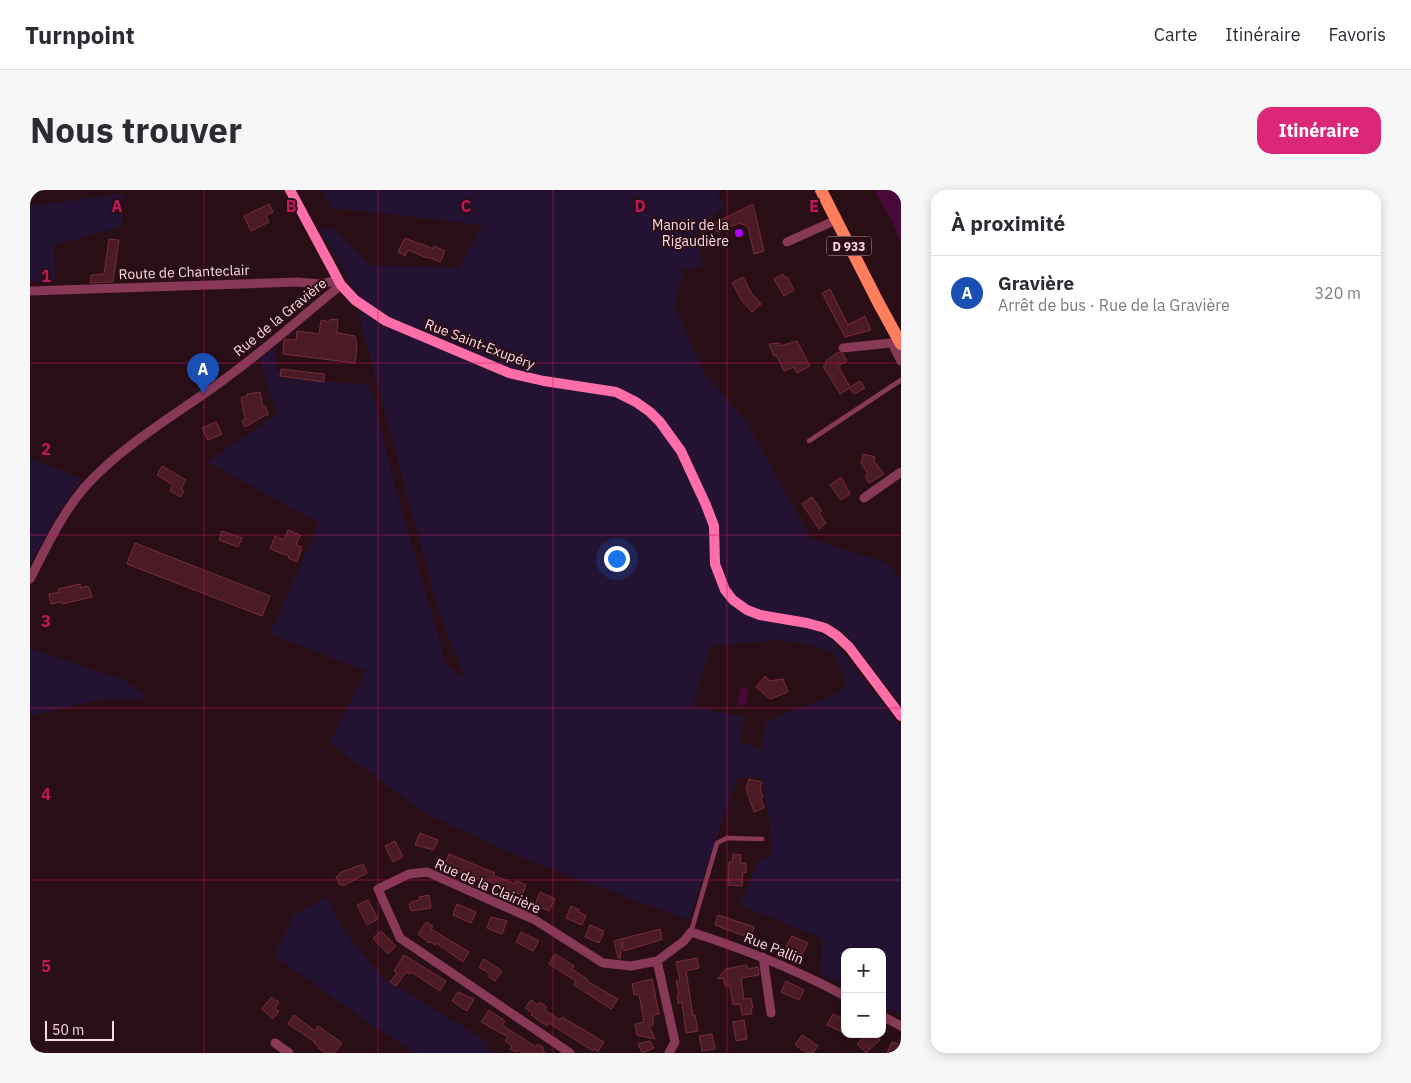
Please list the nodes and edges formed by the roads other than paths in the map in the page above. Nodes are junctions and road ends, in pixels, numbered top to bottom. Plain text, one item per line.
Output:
1 (290, 190) edge
2 (821, 190) edge
3 (836, 220) junction
4 (787, 242) dead end
5 (340, 283) junction
6 (30, 291) edge
7 (898, 343) edge
8 (843, 348) dead end
9 (901, 361) edge
10 (901, 380) edge
11 (809, 441) dead end
12 (901, 472) edge
13 (864, 498) dead end
14 (30, 579) edge
15 (901, 716) edge
16 (762, 839) dead end
17 (691, 932) junction
18 (763, 957) junction
19 (657, 961) junction
20 (841, 994) edge
21 (771, 1013) dead end
22 (886, 1018) edge
23 (901, 1026) edge
24 (275, 1043) dead end
25 (289, 1053) edge
26 (570, 1053) edge
27 (669, 1053) edge

1 - 5 street, Rue Saint-Exupéry
2 - 3 main road, D 933
3 - 4 street
3 - 7 main road, D 933
5 - 6 street, Route de Chanteclair
5 - 14 street, Rue de la Gravière
5 - 15 street, Rue Saint-Exupéry
7 - 8 street
7 - 9 street
10 - 11 lane
12 - 13 street
16 - 17 lane
17 - 18 street, Rue Pallin
17 - 19 street, Rue de la Clairière
18 - 20 street, Rue Pallin
18 - 21 street
19 - 26 street, Rue de la Clairière
19 - 27 street
22 - 23 street
24 - 25 street

